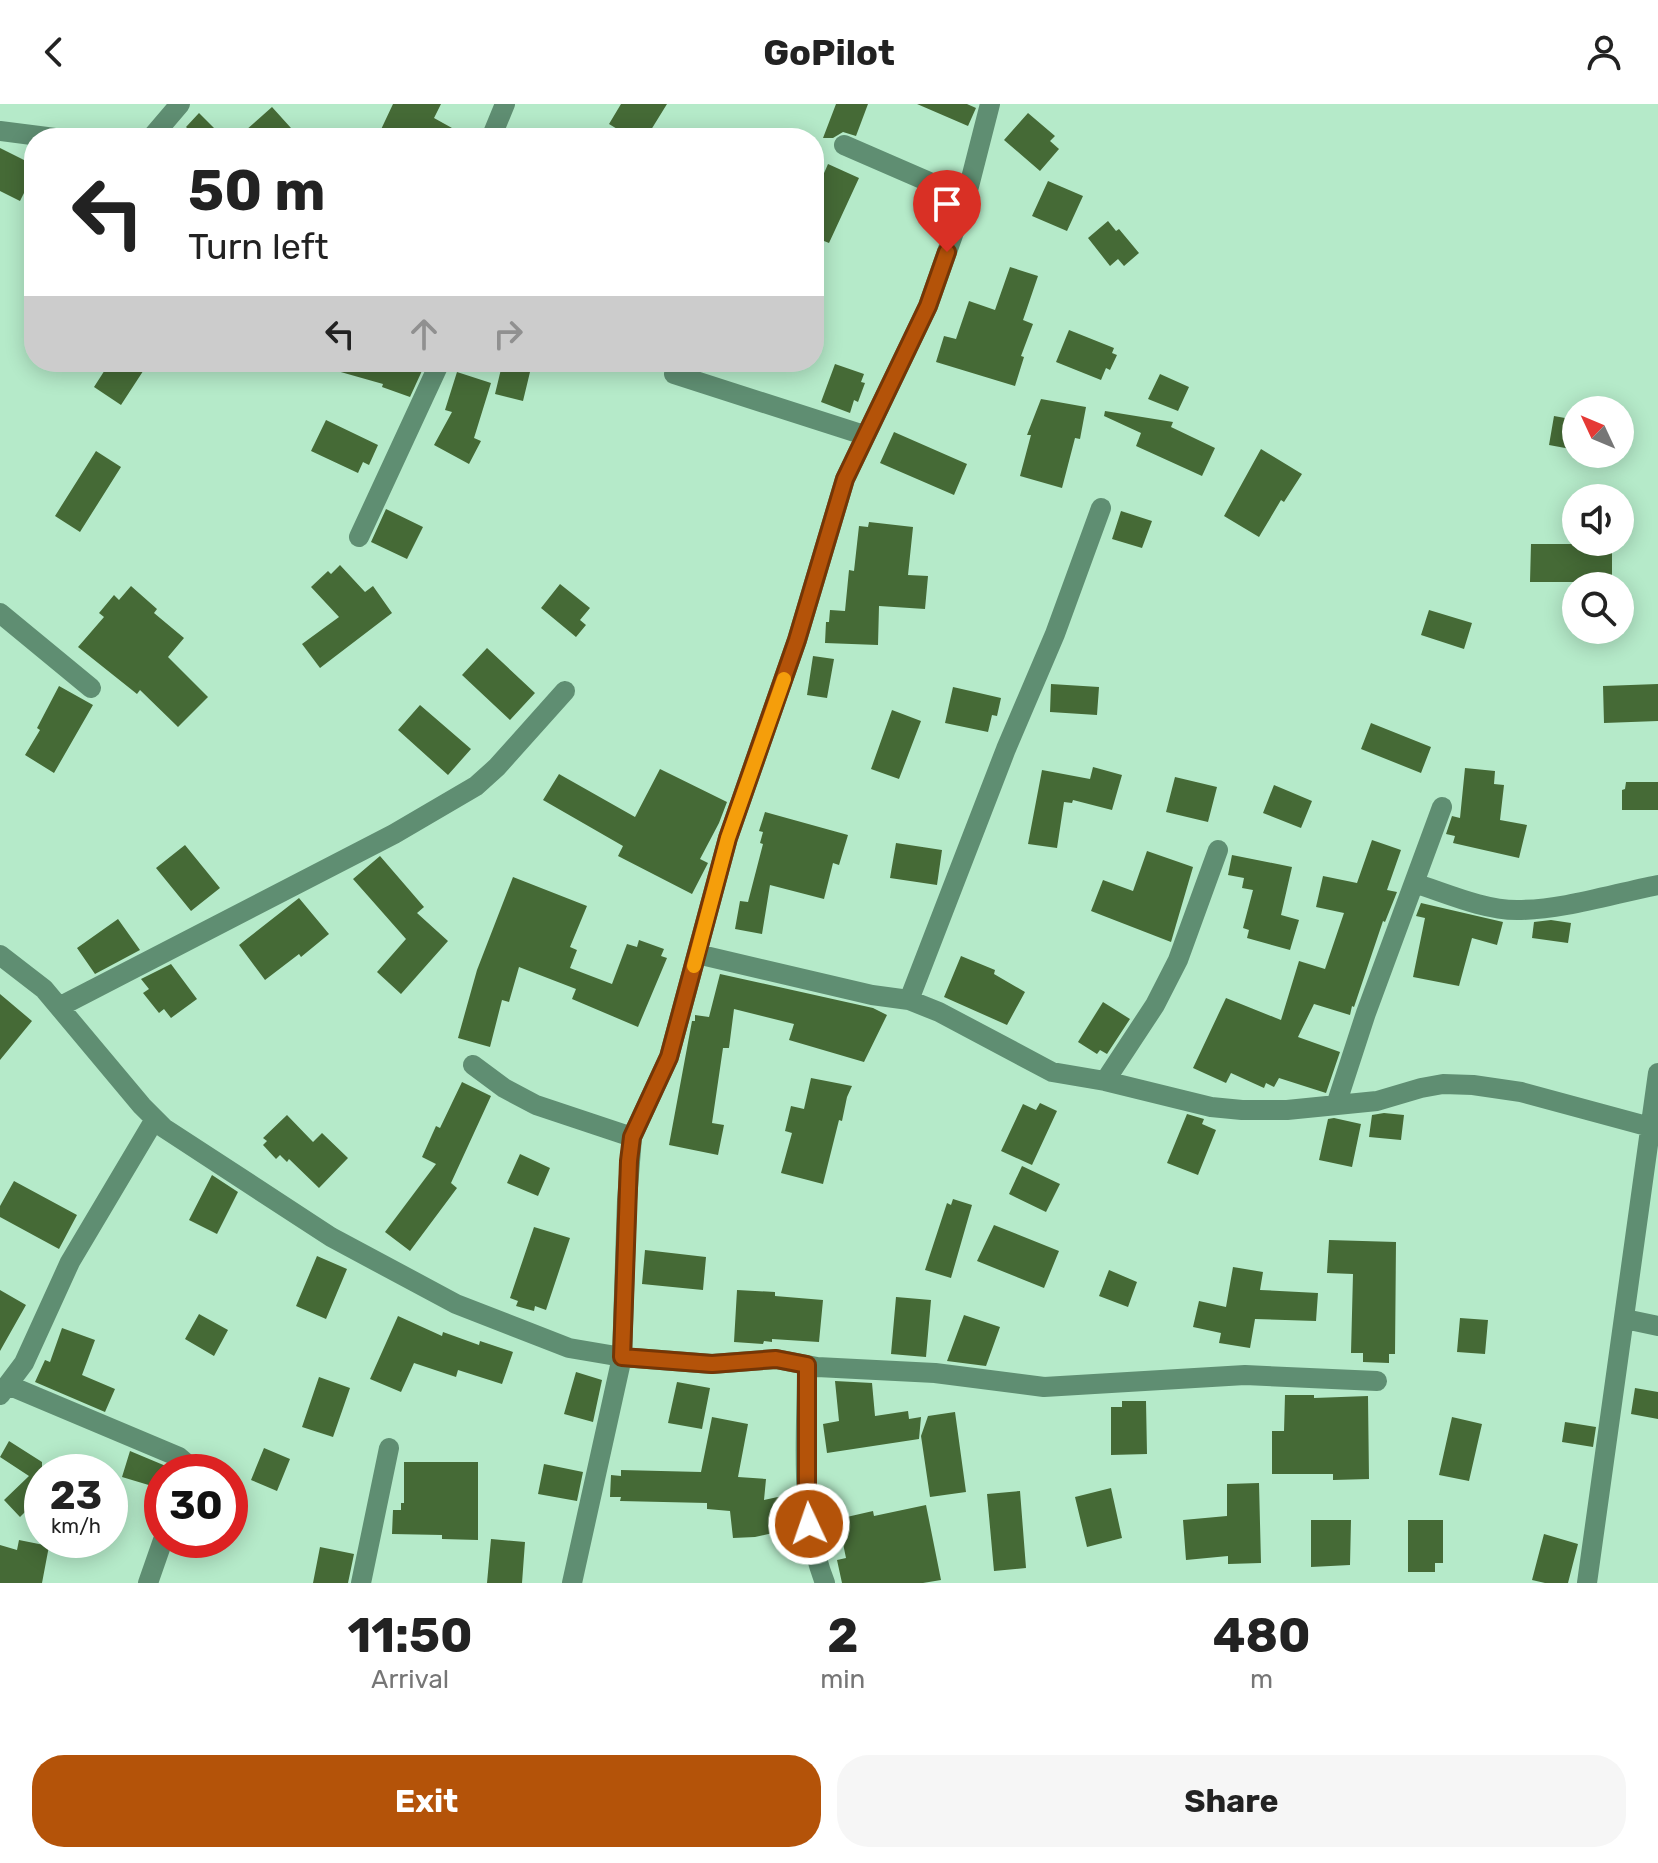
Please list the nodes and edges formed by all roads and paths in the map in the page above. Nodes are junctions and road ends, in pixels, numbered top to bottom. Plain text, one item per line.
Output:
1 (180, 104) edge
2 (505, 104) edge
3 (990, 104) edge
4 (160, 128) edge
5 (495, 128) edge
6 (0, 131) edge
7 (24, 134) edge
8 (844, 145) dead end
9 (966, 198) junction
10 (435, 372) edge
11 (674, 374) dead end
12 (864, 435) junction
13 (1101, 508) dead end
14 (359, 537) dead end
15 (0, 613) edge
16 (91, 688) dead end
17 (565, 691) dead end
18 (1442, 807) dead end
19 (1218, 850) dead end
20 (1414, 883) junction
21 (1658, 885) edge
22 (697, 954) junction
23 (0, 955) edge
24 (909, 1000) junction
25 (59, 1007) junction
26 (473, 1065) dead end
27 (1658, 1073) edge
28 (1105, 1081) junction
29 (1336, 1105) junction
30 (155, 1119) junction
31 (1655, 1128) edge
32 (632, 1137) junction
33 (1625, 1319) junction
34 (1658, 1326) edge
35 (622, 1357) junction
36 (807, 1365) junction
37 (1377, 1381) dead end
38 (4, 1390) edge
39 (389, 1448) dead end
40 (171, 1454) edge
41 (157, 1558) edge
42 (148, 1583) edge
43 (361, 1583) edge
44 (572, 1583) edge
45 (825, 1583) edge
46 (1587, 1583) edge

1 - 4 street
2 - 5 street
3 - 9 street
6 - 7 street
8 - 9 street
9 - 12 street
10 - 14 street
11 - 12 street
12 - 22 street
13 - 24 street
15 - 16 street
17 - 25 street
18 - 20 street
19 - 28 street
20 - 21 street
20 - 29 street
22 - 24 street
22 - 32 street
23 - 25 street
24 - 28 street
25 - 30 street
26 - 32 street
27 - 31 street
28 - 29 street
29 - 31 street
30 - 35 street
30 - 38 street
31 - 33 street
32 - 35 street
33 - 34 street
33 - 46 street
35 - 36 street
35 - 44 street
36 - 37 street
36 - 45 street
38 - 40 street
39 - 43 street
41 - 42 street

